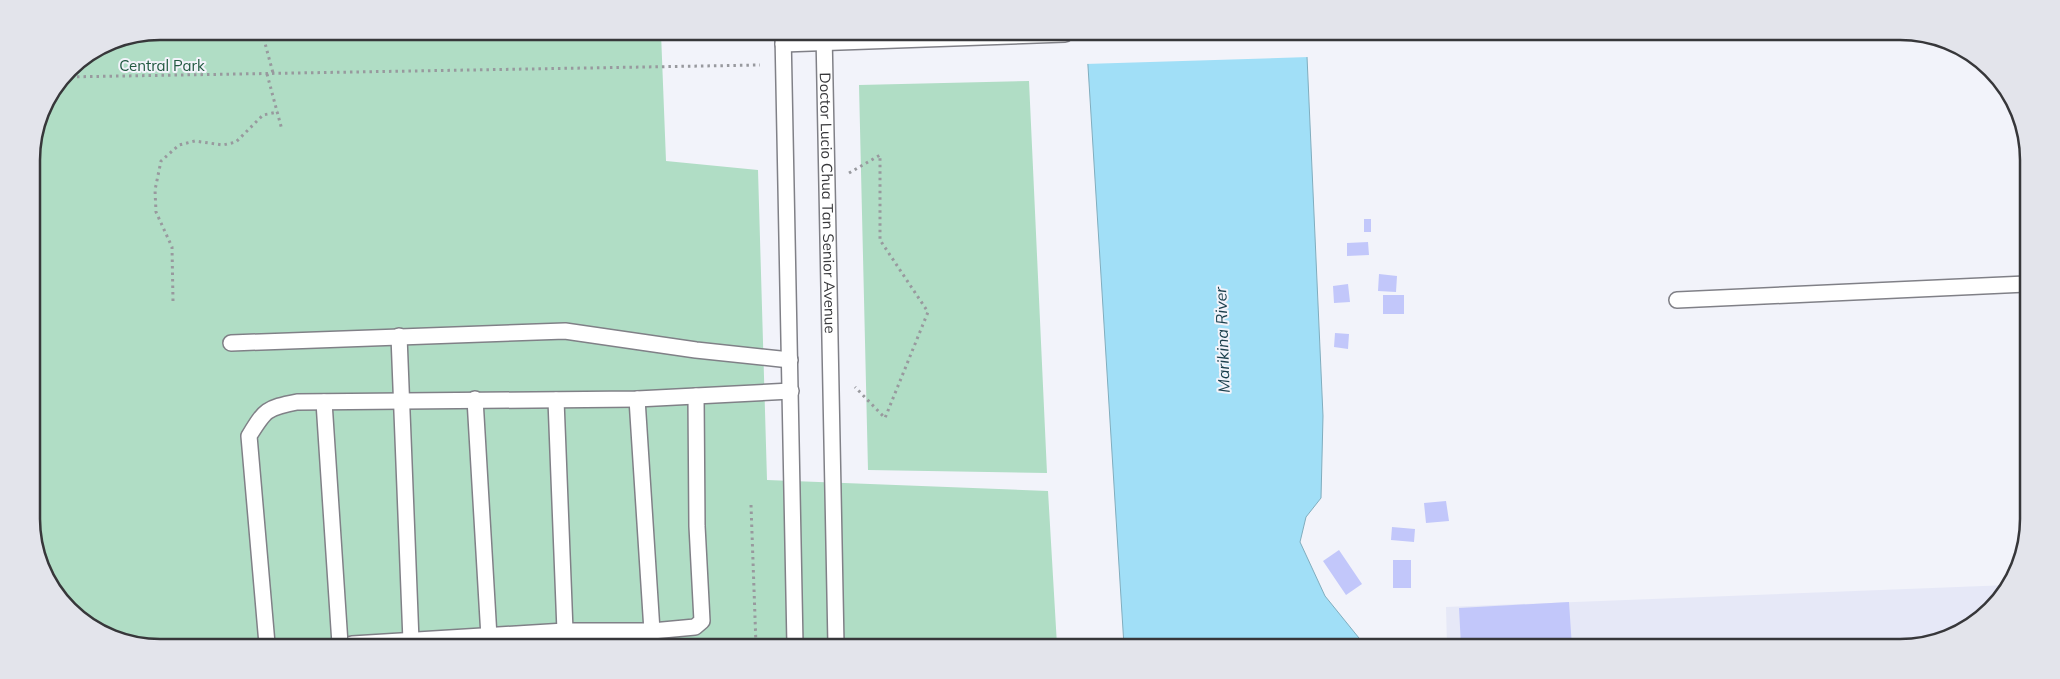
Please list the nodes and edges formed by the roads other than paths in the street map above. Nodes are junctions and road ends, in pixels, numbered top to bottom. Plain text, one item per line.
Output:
1 (783, 40) edge
2 (824, 40) edge
3 (2020, 284) edge
4 (1677, 300) dead end
5 (399, 336) junction
6 (231, 343) dead end
7 (790, 360) junction
8 (791, 391) junction
9 (696, 396) junction
10 (475, 399) junction
11 (636, 399) junction
12 (556, 400) junction
13 (400, 401) junction
14 (324, 402) junction
15 (566, 631) junction
16 (652, 631) junction
17 (489, 636) junction
18 (267, 639) edge
19 (340, 639) edge
20 (411, 639) edge
21 (442, 639) edge
22 (795, 639) edge
23 (836, 639) edge

1 - 7 lane
2 - 23 lane, Doctor Lucio Chua Tan Senior Avenue
3 - 4 lane
5 - 6 lane
5 - 7 lane
5 - 13 lane
7 - 8 lane
8 - 9 lane
8 - 22 lane
9 - 11 lane
9 - 16 lane
10 - 12 lane
10 - 13 lane
10 - 17 lane
11 - 12 lane
11 - 16 lane
12 - 15 lane
13 - 14 lane
13 - 20 lane
14 - 18 lane
14 - 19 lane
15 - 16 lane
15 - 17 lane
17 - 21 lane

